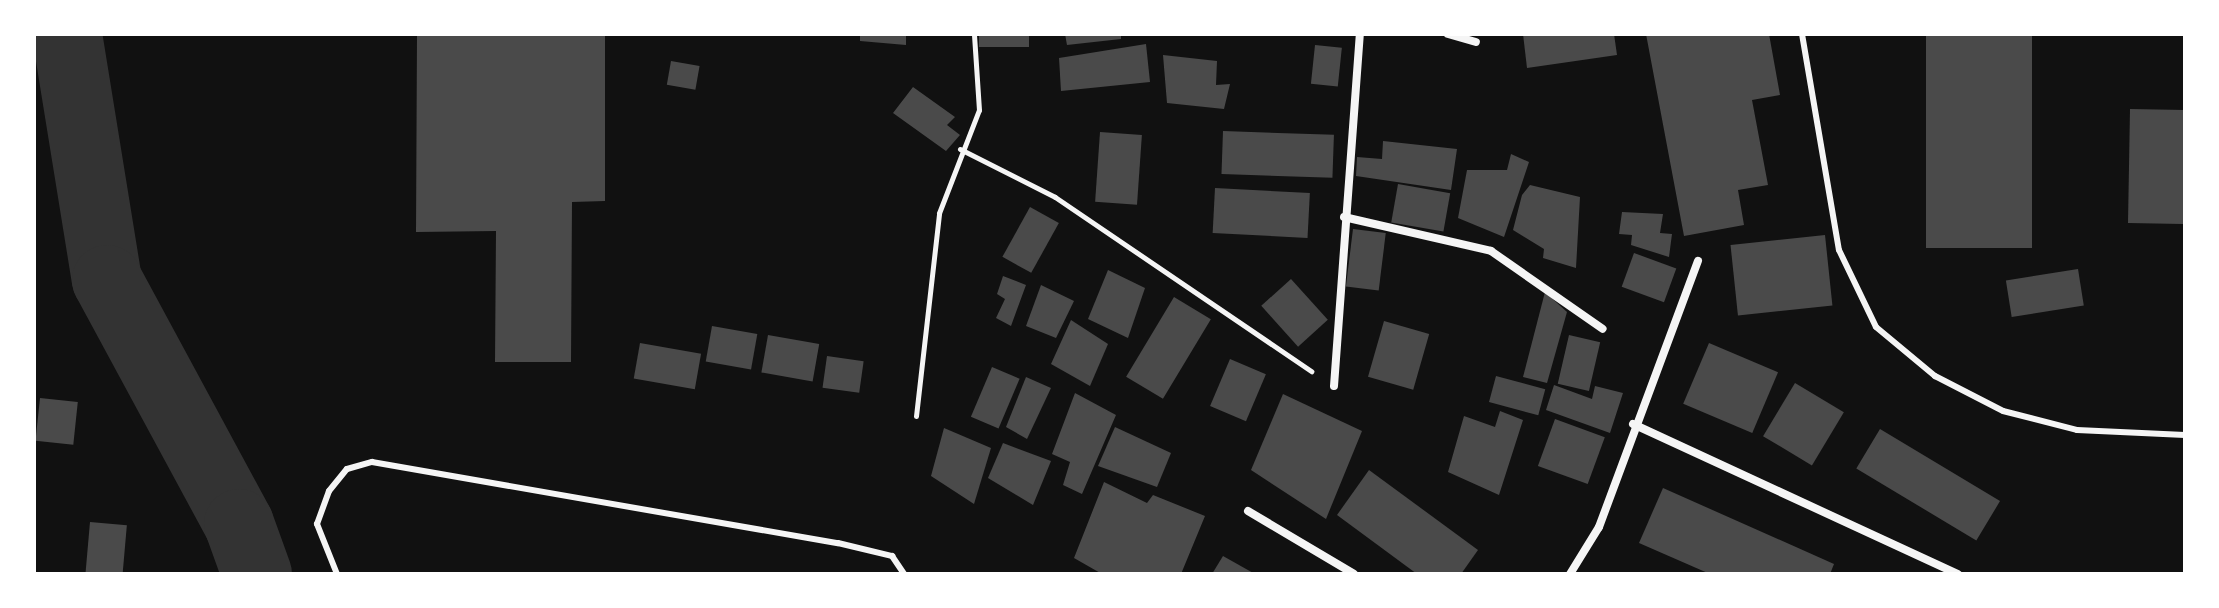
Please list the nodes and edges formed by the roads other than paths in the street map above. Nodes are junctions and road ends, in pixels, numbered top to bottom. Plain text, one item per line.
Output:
1 (1360, 34) edge
2 (1448, 34) edge
3 (1802, 34) edge
4 (1476, 42) dead end
5 (1344, 217) junction
6 (1698, 261) dead end
7 (1603, 329) dead end
8 (1334, 386) road end
9 (1633, 424) junction
10 (2185, 435) edge
11 (1248, 511) dead end
12 (337, 574) edge
13 (904, 574) edge
14 (1354, 574) edge
15 (1570, 574) edge
16 (1958, 574) edge

1 - 5 street
2 - 4 street
3 - 10 lane
5 - 7 street
5 - 8 street
6 - 9 street
9 - 15 street
9 - 16 street
11 - 14 street
12 - 13 lane

